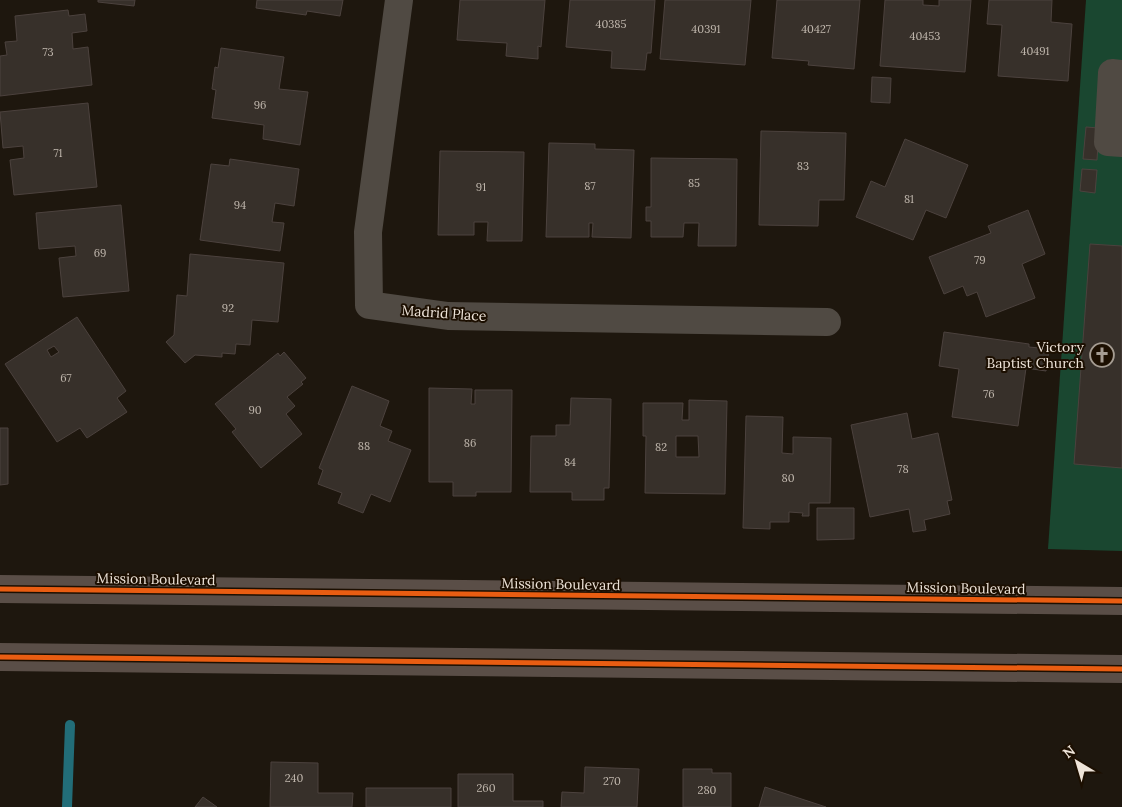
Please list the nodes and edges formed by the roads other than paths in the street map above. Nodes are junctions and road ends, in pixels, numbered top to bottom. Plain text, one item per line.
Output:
1 (399, 0) edge
2 (1122, 74) edge
3 (1122, 143) edge
4 (827, 322) dead end
5 (0, 589) edge
6 (1122, 601) edge
7 (0, 657) edge
8 (1122, 669) edge

1 - 4 street, Madrid Place
2 - 3 street
5 - 6 main road, Mission Boulevard
7 - 8 main road

